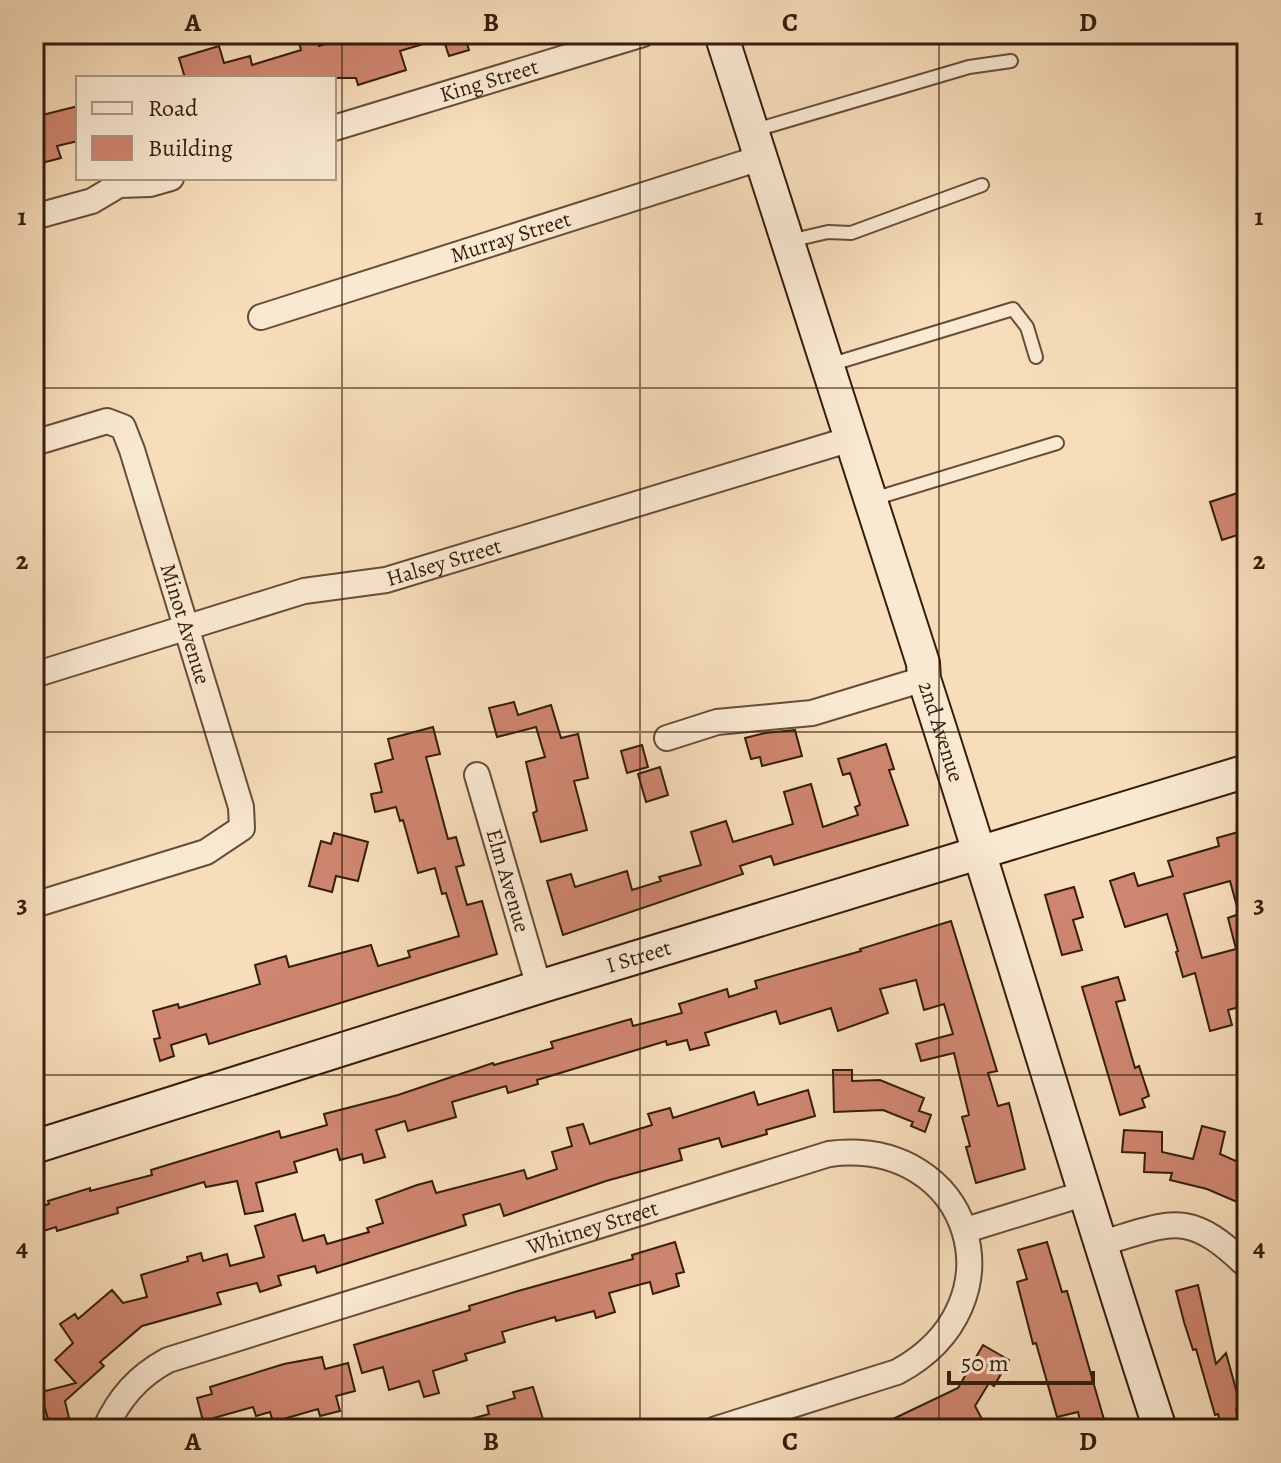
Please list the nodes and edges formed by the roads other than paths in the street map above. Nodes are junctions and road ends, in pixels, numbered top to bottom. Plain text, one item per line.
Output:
1 (643, 34) edge
2 (721, 34) edge
3 (1011, 61) dead end
4 (336, 127) edge
5 (756, 144) junction
6 (164, 180) edge
7 (982, 185) dead end
8 (34, 217) edge
9 (786, 242) junction
10 (261, 317) dead end
11 (1036, 357) dead end
12 (829, 365) junction
13 (851, 439) junction
14 (34, 443) edge
15 (1057, 443) dead end
16 (872, 499) junction
17 (186, 628) junction
18 (34, 675) edge
19 (924, 679) junction
20 (667, 738) dead end
21 (1247, 771) edge
22 (477, 775) dead end
23 (981, 854) junction
24 (34, 905) edge
25 (539, 987) junction
26 (34, 1147) edge
27 (1086, 1193) junction
28 (966, 1230) junction
29 (1099, 1244) junction
30 (1247, 1266) edge
31 (105, 1429) edge
32 (716, 1429) edge
33 (1160, 1429) edge

1 - 4 street, King Street
2 - 5 street, 2nd Avenue
3 - 5 lane
5 - 9 street, 2nd Avenue
5 - 10 street, Murray Street
6 - 8 street
7 - 9 lane
9 - 12 street, 2nd Avenue
11 - 12 lane
12 - 13 street, 2nd Avenue
13 - 16 street, 2nd Avenue
13 - 17 street, Halsey Street
14 - 17 street, Minot Avenue
15 - 16 lane
16 - 19 street, 2nd Avenue
17 - 18 street, Halsey Street
17 - 24 street, Minot Avenue
19 - 20 street
19 - 23 street, 2nd Avenue
21 - 23 street, I Street
22 - 25 street, Elm Avenue
23 - 25 street, I Street
23 - 27 street, 2nd Avenue
25 - 26 street, I Street
27 - 28 street
27 - 29 street, 2nd Avenue
28 - 31 street, Whitney Street
28 - 32 street
29 - 30 street
29 - 33 street, 2nd Avenue

